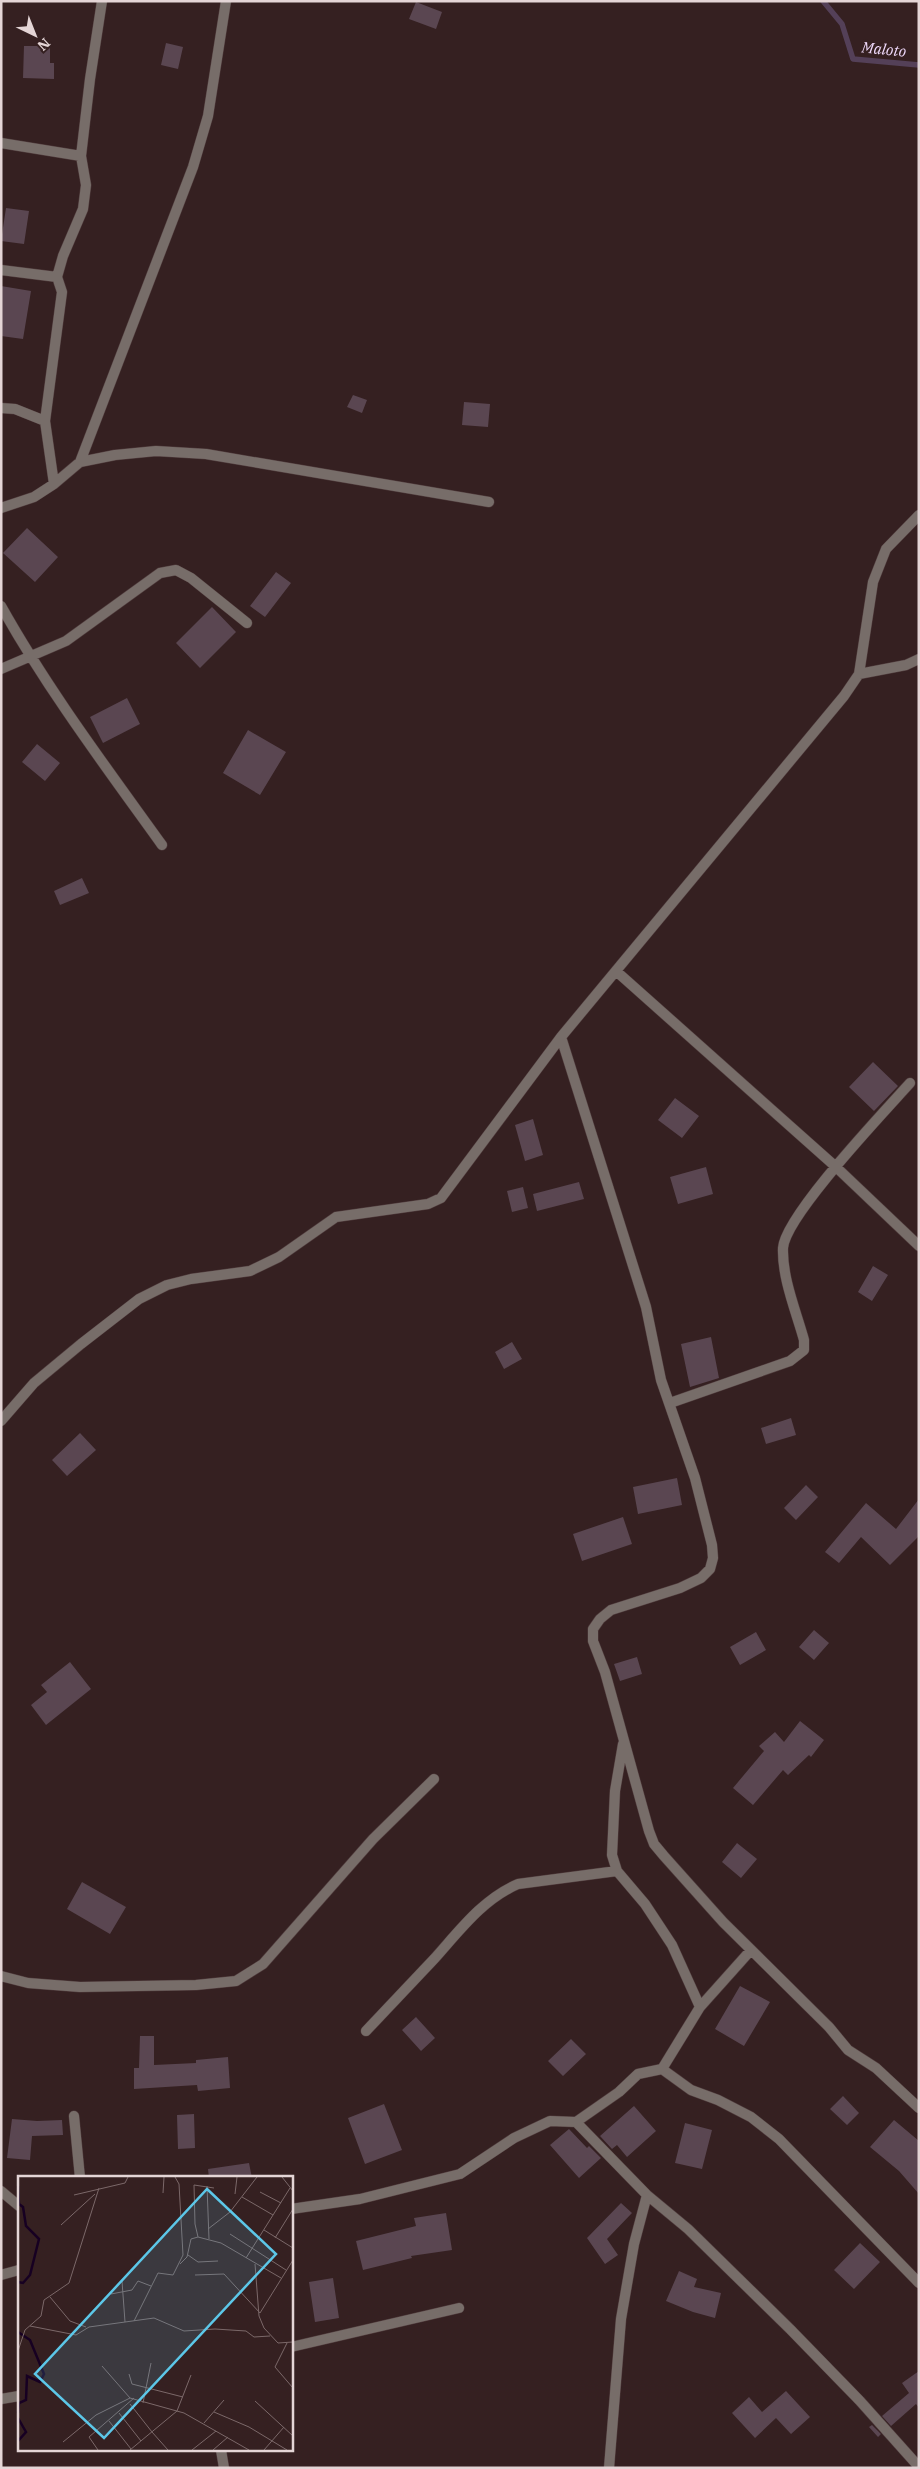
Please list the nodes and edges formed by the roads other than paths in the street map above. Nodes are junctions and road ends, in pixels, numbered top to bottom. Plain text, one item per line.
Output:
1 (102, 1) edge
2 (226, 1) edge
3 (1, 142) edge
4 (81, 156) junction
5 (1, 270) edge
6 (57, 277) junction
7 (1, 408) edge
8 (45, 421) junction
9 (80, 462) junction
10 (54, 484) junction
11 (490, 502) dead end
12 (1, 508) edge
13 (919, 516) edge
14 (1, 606) edge
15 (247, 623) dead end
16 (29, 655) junction
17 (919, 659) edge
18 (1, 669) edge
19 (859, 674) junction
20 (162, 845) dead end
21 (616, 971) junction
22 (561, 1037) junction
23 (910, 1083) dead end
24 (836, 1167) junction
25 (919, 1246) edge
26 (670, 1403) junction
27 (1, 1421) edge
28 (623, 1740) junction
29 (434, 1779) dead end
30 (617, 1871) junction
31 (751, 1950) junction
32 (1, 1976) edge
33 (700, 2007) junction
34 (366, 2031) dead end
35 (662, 2069) junction
36 (919, 2108) edge
37 (74, 2116) dead end
38 (576, 2122) junction
39 (80, 2176) edge
40 (1, 2191) edge
41 (646, 2195) junction
42 (18, 2205) edge
43 (292, 2209) edge
44 (18, 2270) edge
45 (1, 2275) edge
46 (919, 2282) edge
47 (459, 2308) dead end
48 (292, 2347) edge
49 (18, 2396) edge
50 (1, 2399) edge
51 (221, 2452) edge
52 (919, 2467) edge
53 (224, 2468) edge
54 (610, 2468) edge

1 - 4 street
2 - 9 street
3 - 4 street
4 - 6 street
5 - 6 street
6 - 8 street
7 - 8 street
8 - 10 street
9 - 10 street
9 - 11 street
10 - 12 street
13 - 19 street
14 - 16 street
15 - 16 street
16 - 18 street
16 - 20 street
17 - 19 street
19 - 21 street
21 - 22 street
21 - 24 street
22 - 26 street
22 - 27 street
23 - 24 street
24 - 25 street
24 - 26 street
26 - 28 street
28 - 30 street
28 - 31 street
29 - 32 street
30 - 33 street
30 - 34 street
31 - 33 street
31 - 36 street
33 - 35 street
35 - 38 street
35 - 46 street
37 - 39 street
38 - 41 street
38 - 43 street
40 - 42 street
41 - 52 street
41 - 54 street
44 - 45 street
47 - 48 street
49 - 50 street
51 - 53 street

